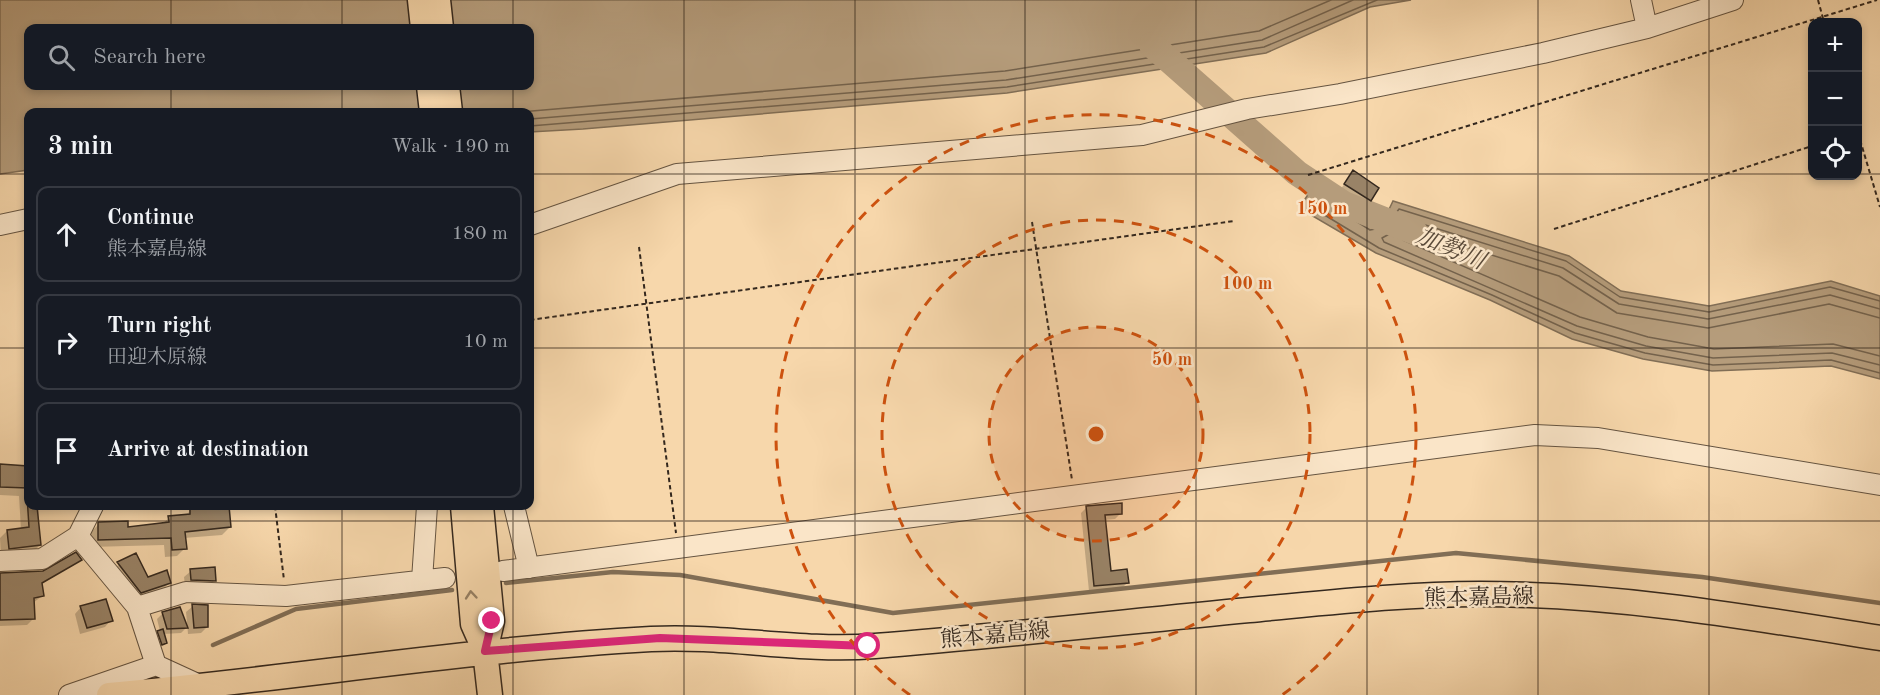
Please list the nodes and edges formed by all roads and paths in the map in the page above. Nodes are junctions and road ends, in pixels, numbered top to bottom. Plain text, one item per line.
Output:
1 (420, 0) edge
2 (438, 0) edge
3 (1641, 0) edge
4 (1733, 0) edge
5 (1818, 0) edge
6 (1877, 0) edge
7 (1822, 17) junction
8 (423, 24) edge
9 (441, 24) edge
10 (1647, 28) junction
11 (429, 90) edge
12 (447, 90) edge
13 (432, 108) edge
14 (450, 108) edge
15 (1808, 147) edge
16 (1862, 149) edge
17 (1308, 175) dead end
18 (1880, 207) edge
19 (24, 220) edge
20 (1234, 221) dead end
21 (1032, 222) dead end
22 (534, 224) edge
23 (0, 225) edge
24 (1554, 229) dead end
25 (639, 247) dead end
26 (1037, 248) junction
27 (644, 303) junction
28 (534, 319) edge
29 (1880, 485) edge
30 (1074, 496) junction
31 (91, 510) edge
32 (275, 510) edge
33 (427, 510) edge
34 (463, 510) edge
35 (481, 510) edge
36 (515, 510) edge
37 (78, 536) junction
38 (678, 549) junction
39 (0, 561) edge
40 (529, 568) junction
41 (503, 571) dead end
42 (444, 578) dead end
43 (422, 580) junction
44 (286, 596) junction
45 (137, 607) junction
46 (1880, 638) edge
47 (485, 651) junction
48 (156, 665) junction
49 (204, 687) junction
50 (489, 691) edge
51 (69, 695) edge
52 (109, 695) edge

1 - 8 main road
2 - 9 main road
3 - 10 street
4 - 10 street
5 - 7 path
6 - 7 path
7 - 17 path
10 - 22 street
11 - 13 main road
12 - 14 main road
15 - 24 path
16 - 18 path
19 - 23 street
20 - 26 path
21 - 26 path
25 - 27 path
26 - 27 path
26 - 30 path
27 - 28 path
27 - 38 path
29 - 30 street
30 - 38 street
31 - 37 street
32 - 44 path
33 - 43 street
47 -> 34 main road
35 - 47 main road
36 - 40 street
37 - 39 street
37 - 45 street
38 - 40 street
40 - 41 street
42 - 43 street
43 - 44 street
44 - 45 street
45 - 48 street
46 - 47 main road, 熊本嘉島線
47 - 49 main road, 熊本嘉島線
47 - 50 main road
48 - 49 street
48 - 51 street
49 - 52 main road, 熊本嘉島線

